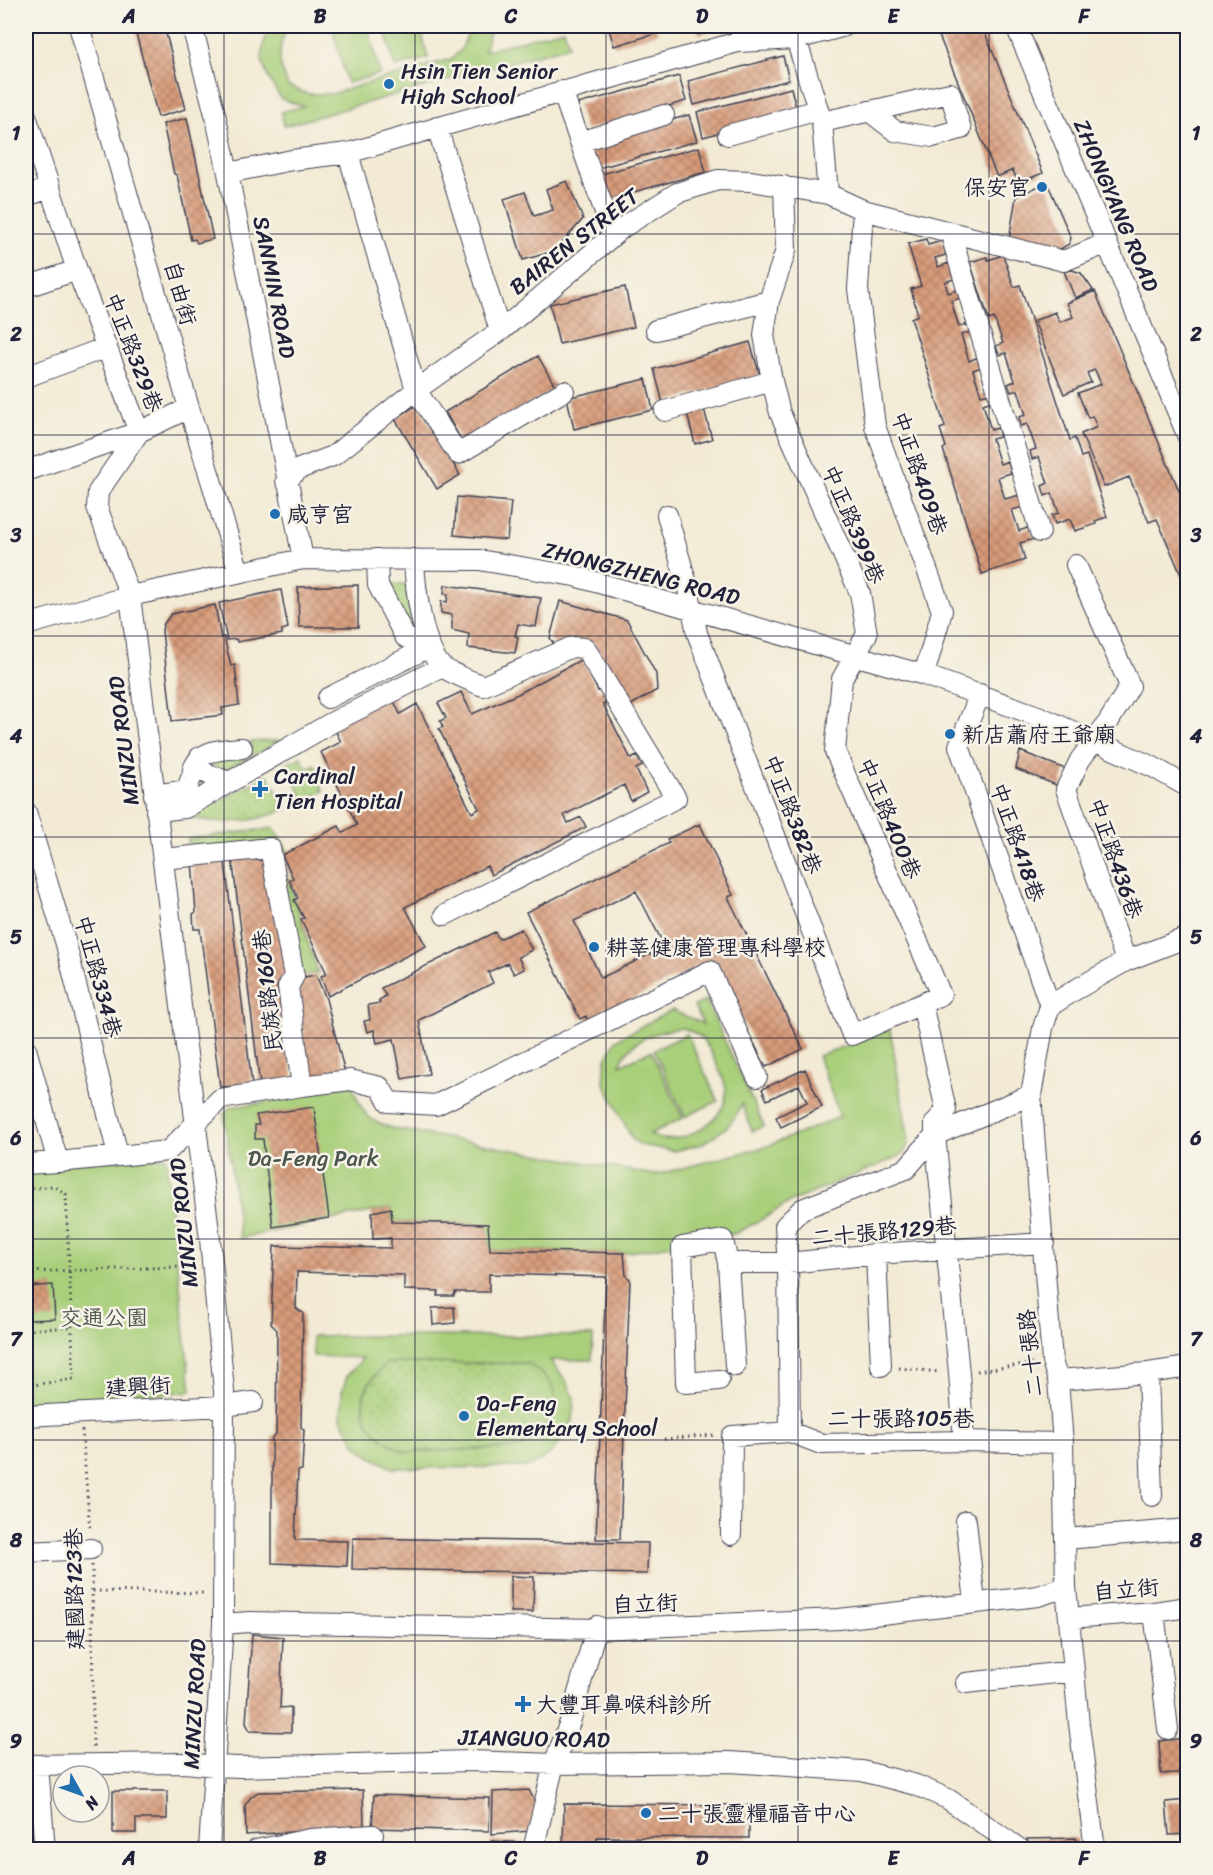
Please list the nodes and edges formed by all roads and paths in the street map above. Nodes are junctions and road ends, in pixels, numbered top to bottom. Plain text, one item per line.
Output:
1 (79, 26) edge
2 (192, 26) edge
3 (845, 26) edge
4 (1016, 26) edge
5 (796, 39) junction
6 (562, 91) junction
7 (869, 111) dead end
8 (664, 115) dead end
9 (26, 116) edge
10 (820, 116) junction
11 (437, 127) junction
12 (728, 135) dead end
13 (580, 142) junction
14 (348, 153) junction
15 (228, 173) junction
16 (784, 186) junction
17 (50, 188) junction
18 (828, 194) junction
19 (26, 196) edge
20 (863, 210) junction
21 (950, 232) junction
22 (614, 235) junction
23 (1107, 243) junction
24 (77, 270) junction
25 (26, 287) edge
26 (769, 301) junction
27 (500, 330) junction
28 (656, 330) dead end
29 (107, 347) junction
30 (26, 377) edge
31 (772, 381) junction
32 (416, 390) junction
33 (564, 391) dead end
34 (189, 408) junction
35 (665, 411) dead end
36 (139, 432) junction
37 (1188, 437) edge
38 (26, 471) edge
39 (286, 481) junction
40 (667, 515) dead end
41 (1040, 531) dead end
42 (303, 559) junction
43 (377, 559) junction
44 (414, 559) junction
45 (1076, 565) dead end
46 (239, 572) junction
47 (130, 596) junction
48 (692, 609) junction
49 (26, 625) edge
50 (429, 647) junction
51 (855, 655) junction
52 (442, 667) junction
53 (924, 675) junction
54 (980, 694) junction
55 (328, 698) dead end
56 (1094, 741) junction
57 (242, 748) dead end
58 (200, 757) junction
59 (229, 782) junction
60 (1188, 787) edge
61 (155, 803) junction
62 (26, 812) edge
63 (163, 859) junction
64 (445, 915) dead end
65 (1188, 937) edge
66 (1126, 961) junction
67 (922, 1004) junction
68 (1050, 1006) junction
69 (26, 1048) edge
70 (757, 1077) dead end
71 (302, 1086) junction
72 (1031, 1095) junction
73 (196, 1124) junction
74 (935, 1135) junction
75 (118, 1155) junction
76 (58, 1162) junction
77 (26, 1164) edge
78 (26, 1189) edge
79 (1044, 1243) junction
80 (946, 1249) junction
81 (876, 1254) junction
82 (728, 1263) junction
83 (788, 1263) junction
84 (180, 1267) dead end
85 (70, 1269) junction
86 (26, 1272) edge
87 (71, 1327) junction
88 (26, 1330) edge
89 (735, 1366) dead end
90 (881, 1366) dead end
91 (1186, 1368) edge
92 (1148, 1373) junction
93 (719, 1380) dead end
94 (1058, 1380) junction
95 (26, 1386) edge
96 (253, 1402) dead end
97 (224, 1406) junction
98 (81, 1413) junction
99 (26, 1416) edge
100 (790, 1432) junction
101 (732, 1436) junction
102 (664, 1439) dead end
103 (964, 1441) junction
104 (1063, 1443) junction
105 (1152, 1496) dead end
106 (966, 1521) dead end
107 (1188, 1529) edge
108 (731, 1535) dead end
109 (1065, 1539) junction
110 (92, 1549) junction
111 (26, 1552) edge
112 (1066, 1587) junction
113 (93, 1591) junction
114 (206, 1593) dead end
115 (975, 1603) junction
116 (1188, 1606) edge
117 (1155, 1612) junction
118 (1069, 1618) junction
119 (223, 1624) junction
120 (597, 1627) junction
121 (1074, 1671) junction
122 (966, 1683) dead end
123 (1168, 1729) dead end
124 (93, 1764) joint
125 (554, 1764) junction
126 (32, 1765) edge
127 (51, 1765) edge
128 (214, 1766) junction
129 (373, 1835) dead end
130 (310, 1844) edge
131 (45, 1850) edge
132 (209, 1850) edge
133 (256, 1850) edge
134 (533, 1850) edge
135 (1021, 1850) edge
136 (1095, 1850) edge

1 - 34 street, 自由街
2 - 15 street, SANMIN ROAD
3 - 5 street
4 - 23 street, ZHONGYANG ROAD
5 - 6 street
5 - 10 street
6 - 11 street
6 - 13 street
7 - 10 street
8 - 13 street
9 - 17 street, 中正路329巷
10 - 12 street
10 - 18 street
11 - 14 street
11 - 27 street
13 - 22 street
14 - 15 street
14 - 32 street
15 - 39 street, SANMIN ROAD
16 - 18 street, BAIREN STREET
16 - 22 street, BAIREN STREET
16 - 26 street, 中正路399巷
17 - 19 street
17 - 24 street, 中正路329巷
18 - 20 street, BAIREN STREET
20 - 21 street, BAIREN STREET
20 - 53 street, 中正路409巷
21 - 23 street, BAIREN STREET
21 - 41 street
22 - 27 street, BAIREN STREET
23 - 37 street, ZHONGYANG ROAD
24 - 25 street
24 - 29 street, 中正路329巷
26 - 28 street
26 - 31 street, 中正路399巷
27 - 32 street, BAIREN STREET
29 - 30 street
29 - 36 street, 中正路329巷
31 - 35 street
31 - 51 street, 中正路399巷
32 - 33 street
32 - 39 street, BAIREN STREET
34 - 36 street
34 - 46 street, 自由街
36 - 38 street
36 - 47 street, 中正路329巷
39 - 42 street, SANMIN ROAD
40 - 48 street, 中正路382巷
42 - 43 street, ZHONGZHENG ROAD
42 - 46 street, ZHONGZHENG ROAD
43 - 44 street, ZHONGZHENG ROAD
43 - 50 street
44 - 48 street, ZHONGZHENG ROAD
44 - 50 street
45 - 56 street, 中正路436巷
46 - 47 street, ZHONGZHENG ROAD
47 - 49 street, ZHONGZHENG ROAD
47 - 61 street, MINZU ROAD
48 - 51 street, ZHONGZHENG ROAD
48 - 67 street, 中正路382巷
50 - 52 street
50 - 55 street
51 - 53 street, ZHONGZHENG ROAD
51 - 67 street, 中正路400巷
52 - 59 street
52 - 64 street
53 - 54 street, ZHONGZHENG ROAD
54 - 56 street, ZHONGZHENG ROAD
54 - 68 street, 中正路418巷
56 - 60 street, ZHONGZHENG ROAD
56 - 66 street, 中正路436巷
57 - 58 street
58 - 59 street
58 - 61 street
59 - 61 street
61 - 63 street, MINZU ROAD
62 - 75 street, 中正路334巷
63 - 71 street, 民族路160巷
63 - 73 street, MINZU ROAD
65 - 66 street
66 - 68 street
67 - 74 street
68 - 72 street, 二十張路
69 - 76 street
70 - 71 street
71 - 73 street
72 - 74 street
72 - 79 street, 二十張路
73 - 75 street
73 - 97 street, MINZU ROAD
74 - 80 street
74 - 83 street
75 - 76 street
76 - 77 street
78 - 85 path
79 - 80 street, 二十張路129巷
79 - 94 street, 二十張路
80 - 81 street, 二十張路129巷
80 - 103 street
81 - 83 street, 二十張路129巷
81 - 90 street
82 - 83 street, 二十張路129巷
82 - 89 street
82 - 93 street
83 - 100 street
84 - 85 path
85 - 86 path
85 - 87 path
87 - 88 path
87 - 95 path
91 - 92 street
92 - 94 street
92 - 105 street
94 - 104 street, 二十張路
96 - 97 street, 建興街
97 - 98 street, 建興街
97 - 119 street, MINZU ROAD
98 - 99 street, 建興街
98 - 110 path, 建國路123巷
100 - 101 street, 二十張路105巷
100 - 103 street, 二十張路105巷
101 - 102 path
101 - 108 street
103 - 104 street, 二十張路105巷
104 - 109 street, 二十張路
106 - 115 street
107 - 109 street
109 - 112 street, 二十張路
110 - 111 street
110 - 113 path, 建國路123巷
112 - 115 street, 自立街
112 - 118 street, 二十張路
113 - 114 path
113 - 124 path, 建國路123巷
115 - 120 street, 自立街
116 - 117 street, 自立街
117 - 118 street, 自立街
117 - 123 street
118 - 121 street, 二十張路
119 - 120 street, 自立街
119 - 128 street, MINZU ROAD
120 - 125 street
121 - 122 street
121 - 136 street, 二十張路
124 - 128 street, JIANGUO ROAD
125 - 128 street, JIANGUO ROAD
125 - 134 street
125 - 135 street, JIANGUO ROAD
126 - 127 street, JIANGUO ROAD
126 - 131 street
128 - 132 street, MINZU ROAD
129 - 130 street
130 - 133 street

